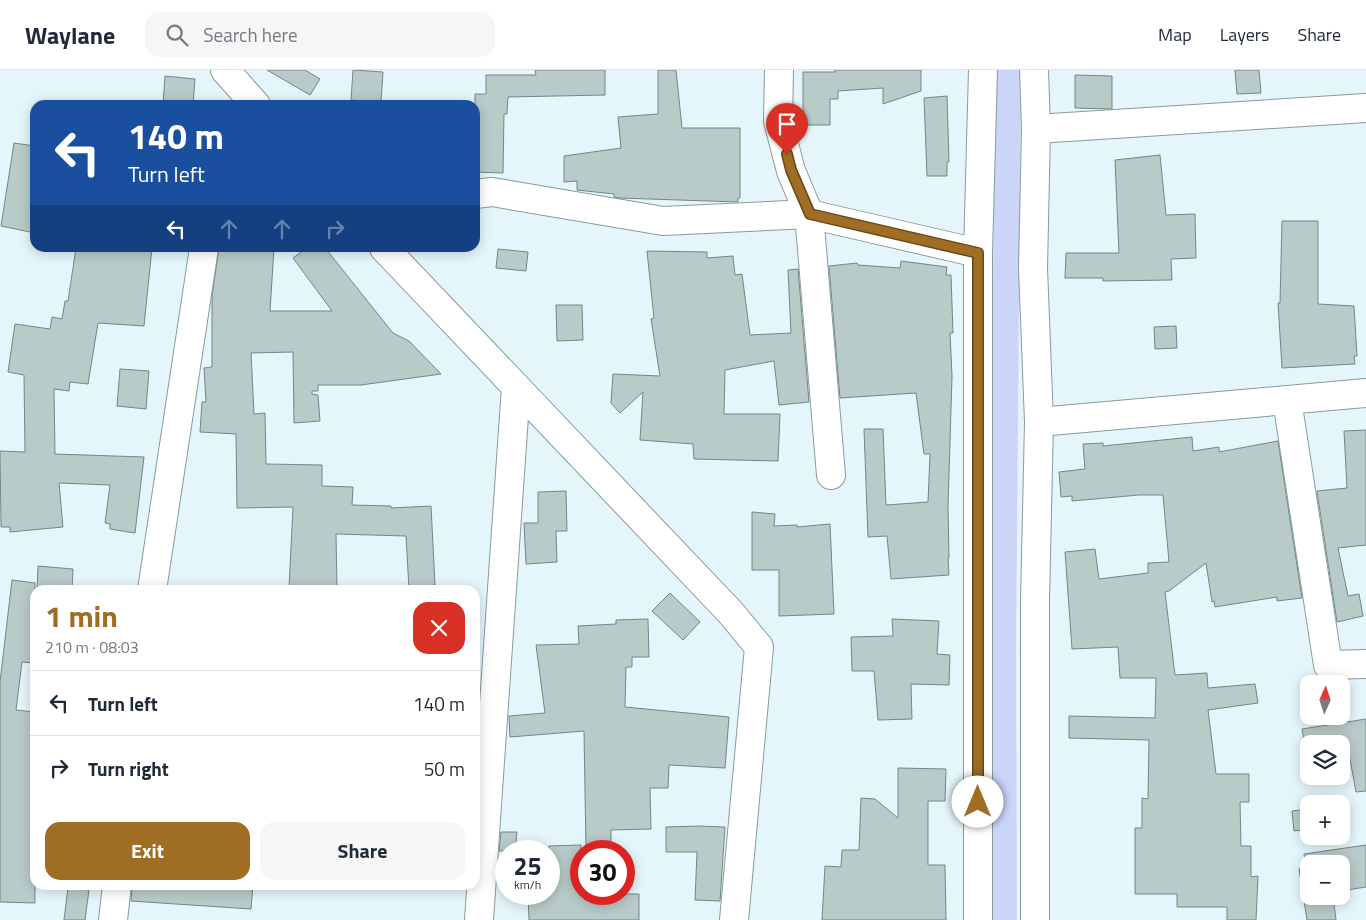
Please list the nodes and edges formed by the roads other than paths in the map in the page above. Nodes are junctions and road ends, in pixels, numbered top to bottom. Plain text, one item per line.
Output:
1 (779, 70) edge
2 (983, 70) edge
3 (1034, 70) edge
4 (228, 73) edge
5 (226, 100) edge
6 (252, 100) edge
7 (1366, 108) edge
8 (1036, 129) junction
9 (480, 193) edge
10 (810, 214) junction
11 (203, 252) edge
12 (388, 252) edge
13 (978, 253) junction
14 (516, 386) junction
15 (1366, 393) edge
16 (1288, 400) junction
17 (1039, 422) junction
18 (830, 475) dead end
19 (153, 585) edge
20 (1366, 664) edge
21 (116, 890) edge
22 (113, 920) edge
23 (479, 920) edge
24 (734, 920) edge
25 (978, 920) edge
26 (1035, 920) edge

1 - 10 street
2 - 13 street
3 - 8 street
4 - 5 street
4 - 6 street
7 - 8 street
8 - 17 street
9 - 10 street
10 - 13 street
10 - 18 street
11 - 19 street
12 - 14 street
13 - 25 street
14 - 23 street
14 - 24 street
15 - 16 street
16 - 17 street
16 - 20 street
17 - 26 street
21 - 22 street

